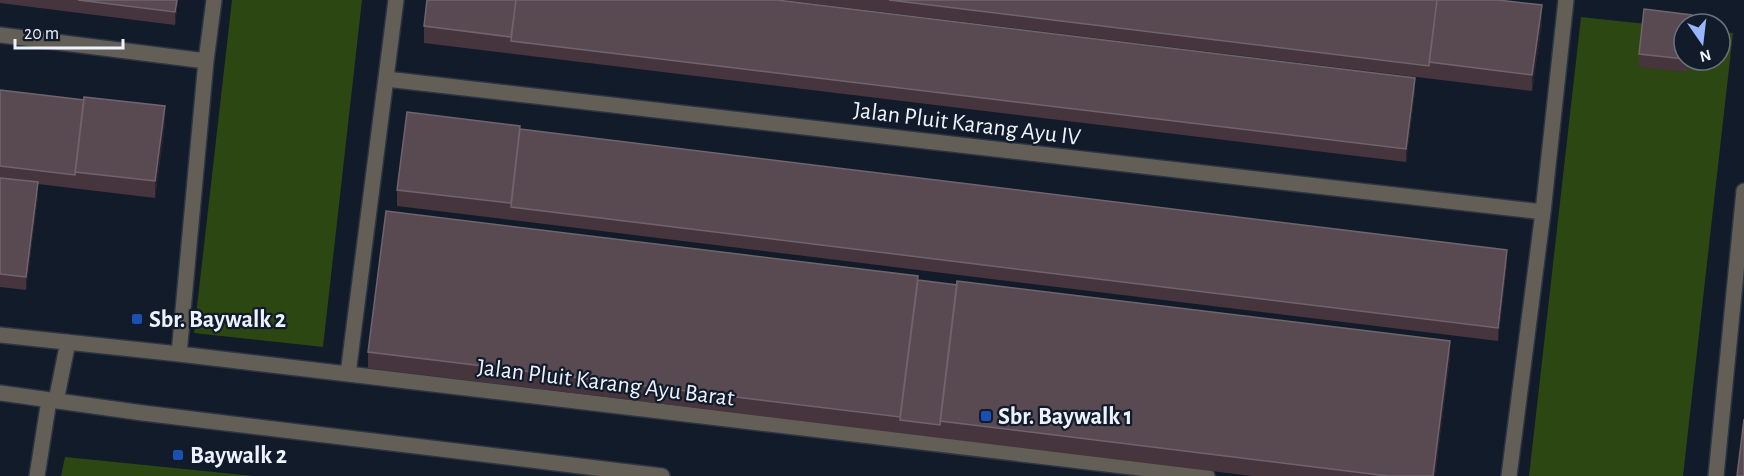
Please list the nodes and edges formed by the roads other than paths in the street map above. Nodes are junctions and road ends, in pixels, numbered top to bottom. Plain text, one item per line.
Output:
1 (214, 0) edge
2 (396, 0) edge
3 (1566, 0) edge
4 (0, 35) edge
5 (206, 62) junction
6 (386, 79) junction
7 (1744, 191) edge
8 (1543, 212) junction
9 (1742, 220) edge
10 (0, 335) edge
11 (68, 342) junction
12 (179, 354) junction
13 (348, 374) junction
14 (0, 393) edge
15 (52, 400) junction
16 (37, 476) edge
17 (662, 476) edge
18 (1206, 476) edge
19 (1509, 476) edge
20 (1716, 476) edge

1 - 5 street
2 - 6 street
3 - 8 street
4 - 5 street
5 - 12 street
6 - 8 street, Jalan Pluit Karang Ayu IV
6 - 13 street
7 - 9 street
8 - 19 street
9 - 20 street
10 - 11 street, Jalan Pluit Karang Ayu Barat
11 - 12 street, Jalan Pluit Karang Ayu Barat
11 - 15 street
12 - 13 street, Jalan Pluit Karang Ayu Barat
13 - 18 street, Jalan Pluit Karang Ayu Barat
14 - 15 street
15 - 16 street
15 - 17 street

